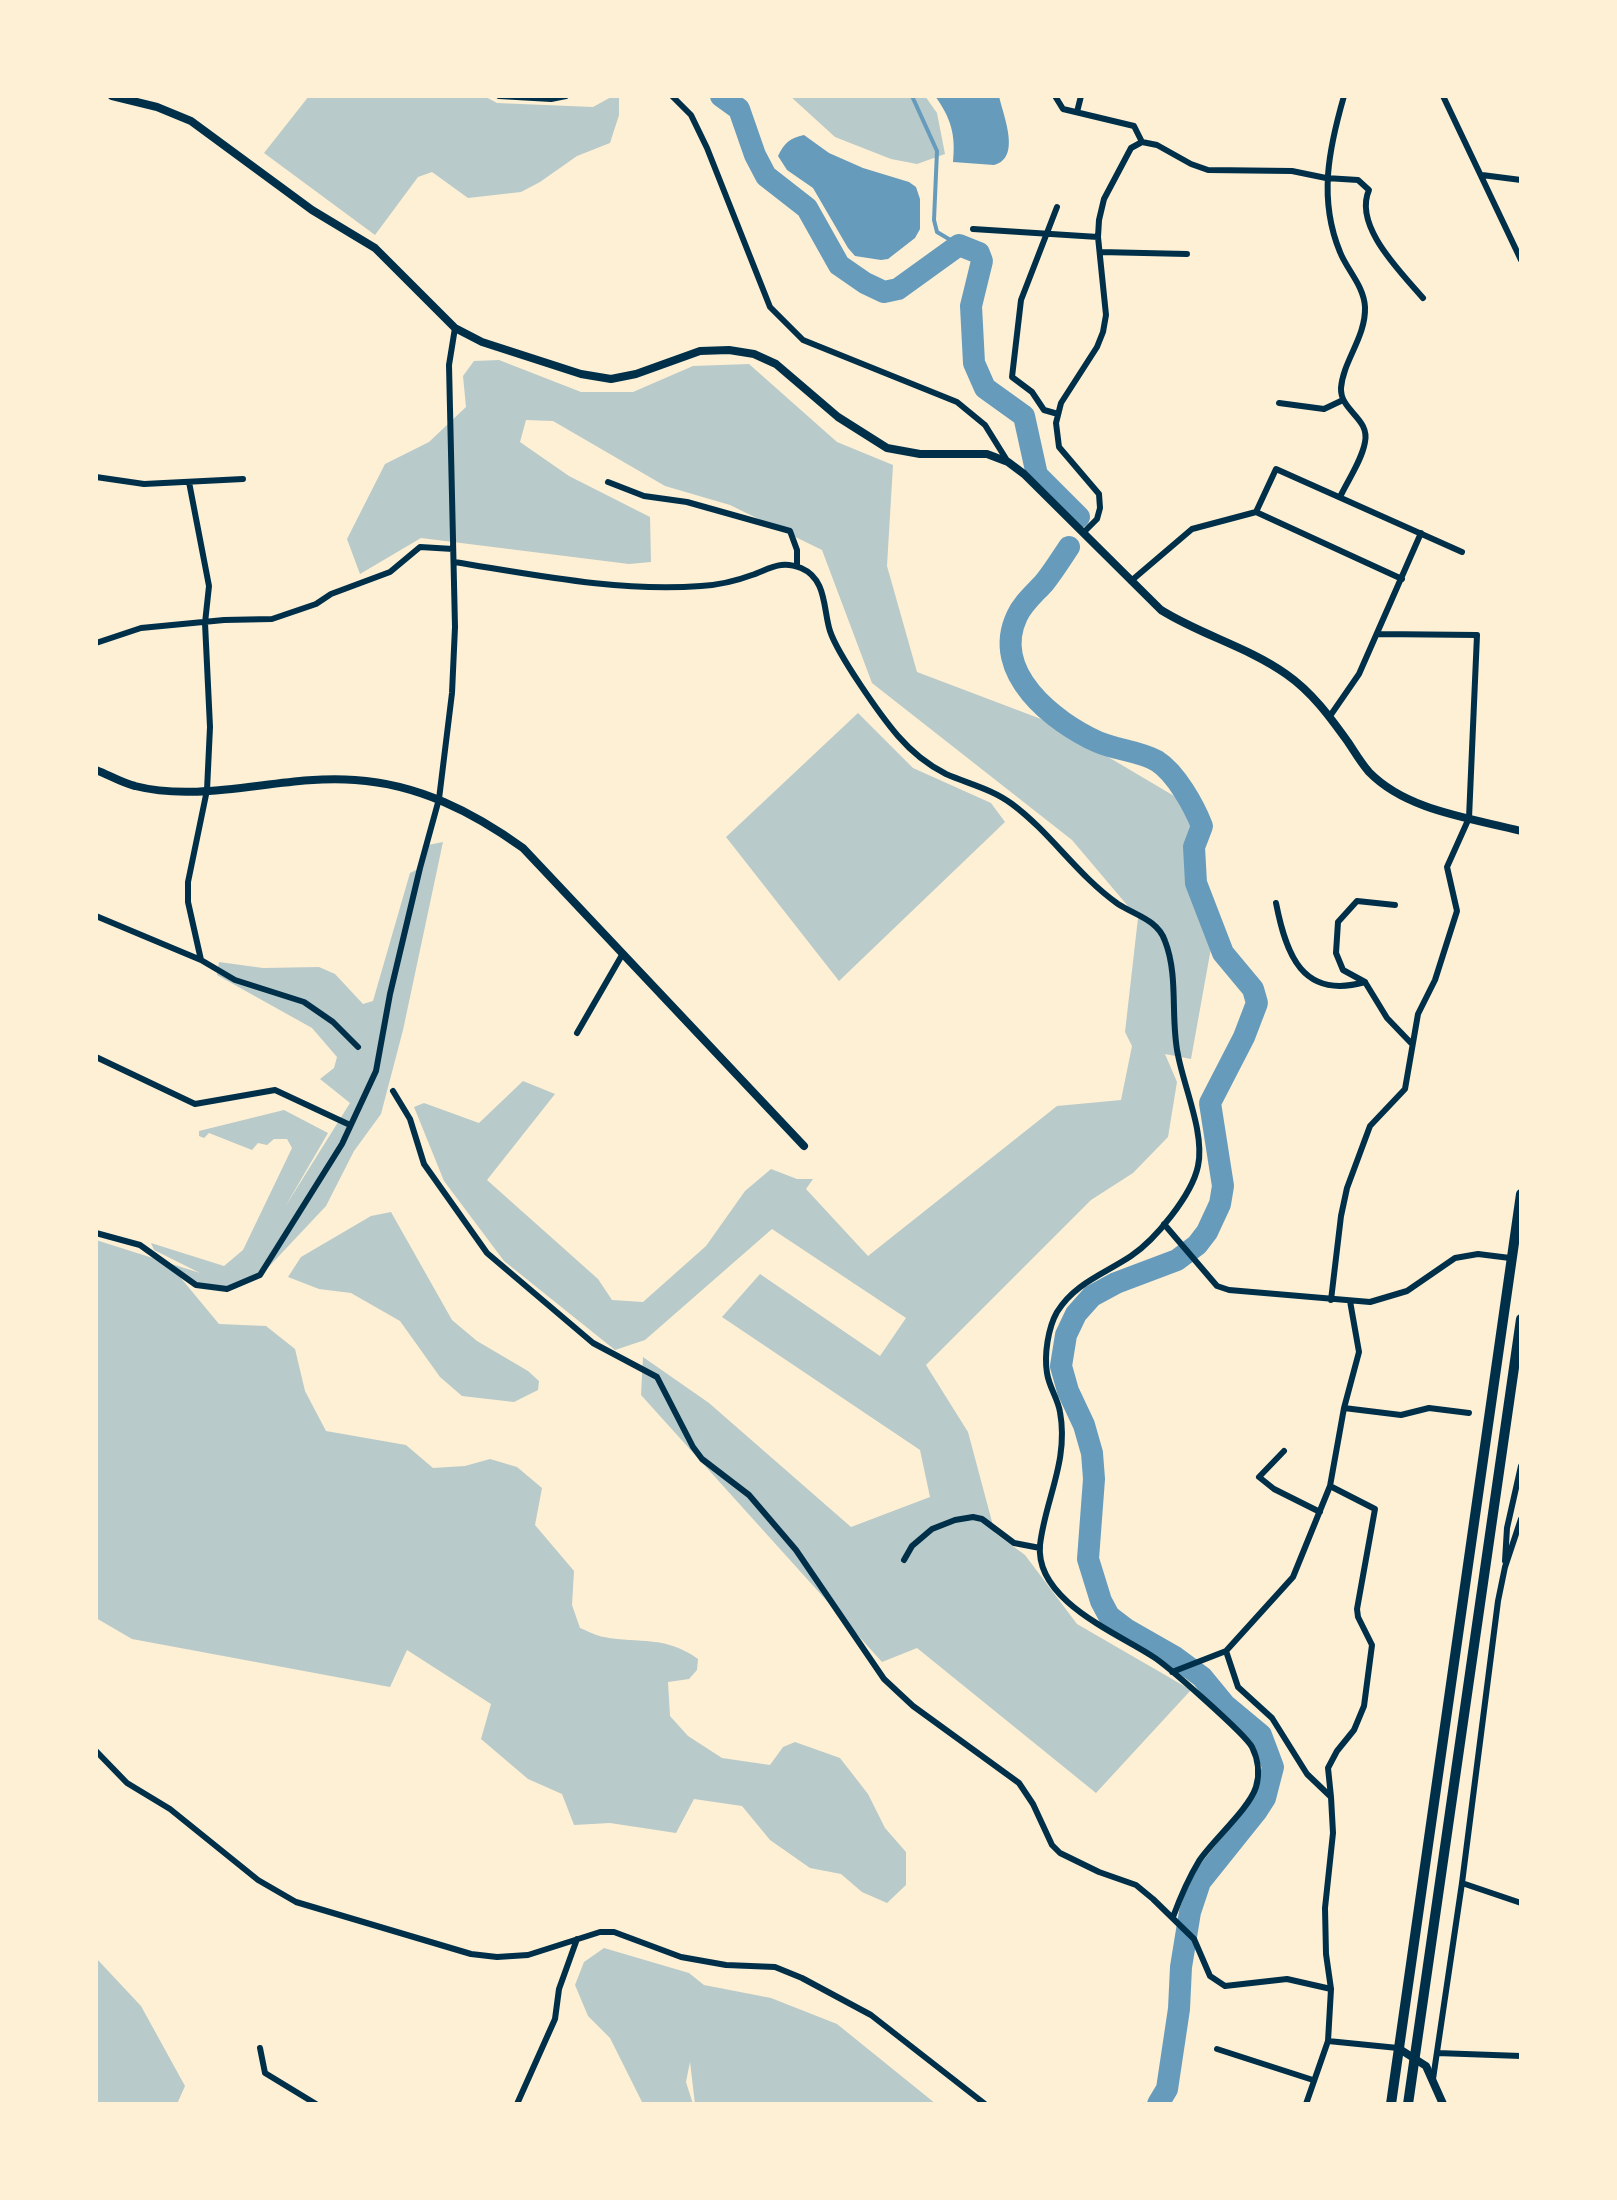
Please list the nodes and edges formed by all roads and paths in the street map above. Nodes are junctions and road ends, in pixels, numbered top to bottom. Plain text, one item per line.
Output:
1 (112, 96) edge
2 (499, 96) edge
3 (566, 96) edge
4 (672, 96) edge
5 (1055, 96) edge
6 (1081, 96) edge
7 (1344, 96) edge
8 (1443, 96) edge
9 (1077, 112) junction
10 (1142, 142) junction
11 (1482, 175) junction
12 (1326, 178) junction
13 (1521, 180) edge
14 (1057, 207) dead end
15 (973, 229) dead end
16 (1046, 234) junction
17 (1098, 237) junction
18 (1100, 252) junction
19 (1187, 254) dead end
20 (1521, 260) edge
21 (1423, 298) dead end
22 (455, 328) junction
23 (1343, 400) junction
24 (1279, 403) dead end
25 (1058, 414) junction
26 (1008, 462) junction
27 (96, 477) edge
28 (243, 479) dead end
29 (189, 482) junction
30 (608, 482) dead end
31 (1340, 497) junction
32 (1256, 512) junction
33 (1084, 532) junction
34 (1421, 533) junction
35 (453, 549) junction
36 (1462, 552) dead end
37 (454, 562) junction
38 (797, 566) junction
39 (1402, 579) junction
40 (1131, 581) junction
41 (205, 623) junction
42 (1378, 634) junction
43 (96, 643) edge
44 (1330, 716) junction
45 (96, 770) edge
46 (207, 790) junction
47 (439, 799) junction
48 (1469, 818) junction
49 (1521, 831) edge
50 (1276, 903) dead end
51 (1395, 905) dead end
52 (96, 916) edge
53 (622, 955) junction
54 (201, 960) junction
55 (1365, 982) junction
56 (577, 1033) dead end
57 (1411, 1043) junction
58 (358, 1047) dead end
59 (96, 1057) edge
60 (393, 1091) dead end
61 (350, 1125) junction
62 (804, 1146) dead end
63 (1521, 1194) edge
64 (1164, 1224) junction
65 (96, 1233) edge
66 (1510, 1258) junction
67 (1331, 1300) junction
68 (1350, 1301) junction
69 (1521, 1319) edge
70 (1344, 1408) junction
71 (1469, 1413) dead end
72 (1284, 1451) dead end
73 (1521, 1466) edge
74 (1330, 1486) junction
75 (1320, 1512) junction
76 (1521, 1519) edge
77 (1519, 1539) edge
78 (1040, 1548) junction
79 (904, 1560) dead end
80 (1505, 1567) junction
81 (1226, 1651) junction
82 (1174, 1670) junction
83 (96, 1751) edge
84 (1331, 1797) junction
85 (1462, 1883) junction
86 (1521, 1903) edge
87 (1175, 1920) junction
88 (577, 1939) junction
89 (1331, 1989) junction
90 (1328, 2041) junction
91 (260, 2048) dead end
92 (1398, 2048) junction
93 (1217, 2049) dead end
94 (1437, 2053) junction
95 (1414, 2056) junction
96 (1521, 2056) edge
97 (1433, 2079) junction
98 (1313, 2080) junction
99 (316, 2104) edge
100 (517, 2104) edge
101 (985, 2104) edge
102 (1306, 2104) edge
103 (1391, 2104) edge
104 (1408, 2104) edge
105 (1443, 2104) edge

1 - 22 street
2 - 3 street
4 - 26 street
5 - 9 street
6 - 9 street
7 - 12 street
8 - 11 street
9 - 10 street
10 - 12 street
10 - 17 street
11 - 13 street
11 - 20 street
12 - 21 street
12 - 23 street
14 - 16 street
15 - 16 street
16 - 17 street
16 - 25 street
17 - 18 street
18 - 19 street
18 - 25 street
22 - 26 street
22 - 35 street
23 - 24 street
23 - 31 street
25 - 33 street
26 - 33 street
27 - 29 street
28 - 29 street
29 - 41 street
30 - 38 street
31 - 32 street
31 - 34 street
32 - 39 street
32 - 40 street
33 - 40 street
34 - 36 street
34 - 39 street
35 - 37 street
35 - 41 street
37 - 38 street
37 - 47 street
38 - 64 street
39 - 42 street
40 - 44 street
41 - 43 street
41 - 46 street
42 - 44 street
42 - 48 street
44 - 48 street
45 - 46 street
46 - 47 street
46 - 54 street
47 - 53 street
47 - 61 street
48 - 49 street
48 - 57 street
50 - 55 street
51 - 55 street
52 - 54 street
53 - 56 street
53 - 62 street
54 - 58 street
55 - 57 street
57 - 67 street
59 - 61 street
60 - 87 street
61 - 65 street
63 - 66 highway
64 - 67 street
64 - 78 street
66 - 68 street
66 - 92 highway
67 - 68 street
68 - 70 street
69 - 95 highway
70 - 71 street
70 - 74 street
72 - 75 street
73 - 80 street
74 - 75 street
74 - 84 street
75 - 81 street
76 - 77 street
77 - 80 street
78 - 79 street
78 - 82 street
80 - 85 street
81 - 82 street
81 - 84 street
82 - 87 street
83 - 88 street
84 - 89 street
85 - 86 street
85 - 94 street
87 - 89 street
88 - 100 street
88 - 101 street
89 - 90 street
90 - 92 street
90 - 98 street
91 - 99 street
92 - 95 street
92 - 103 highway
93 - 98 street
94 - 96 street
94 - 97 street
95 - 97 street
95 - 104 highway
97 - 105 street
98 - 102 street

